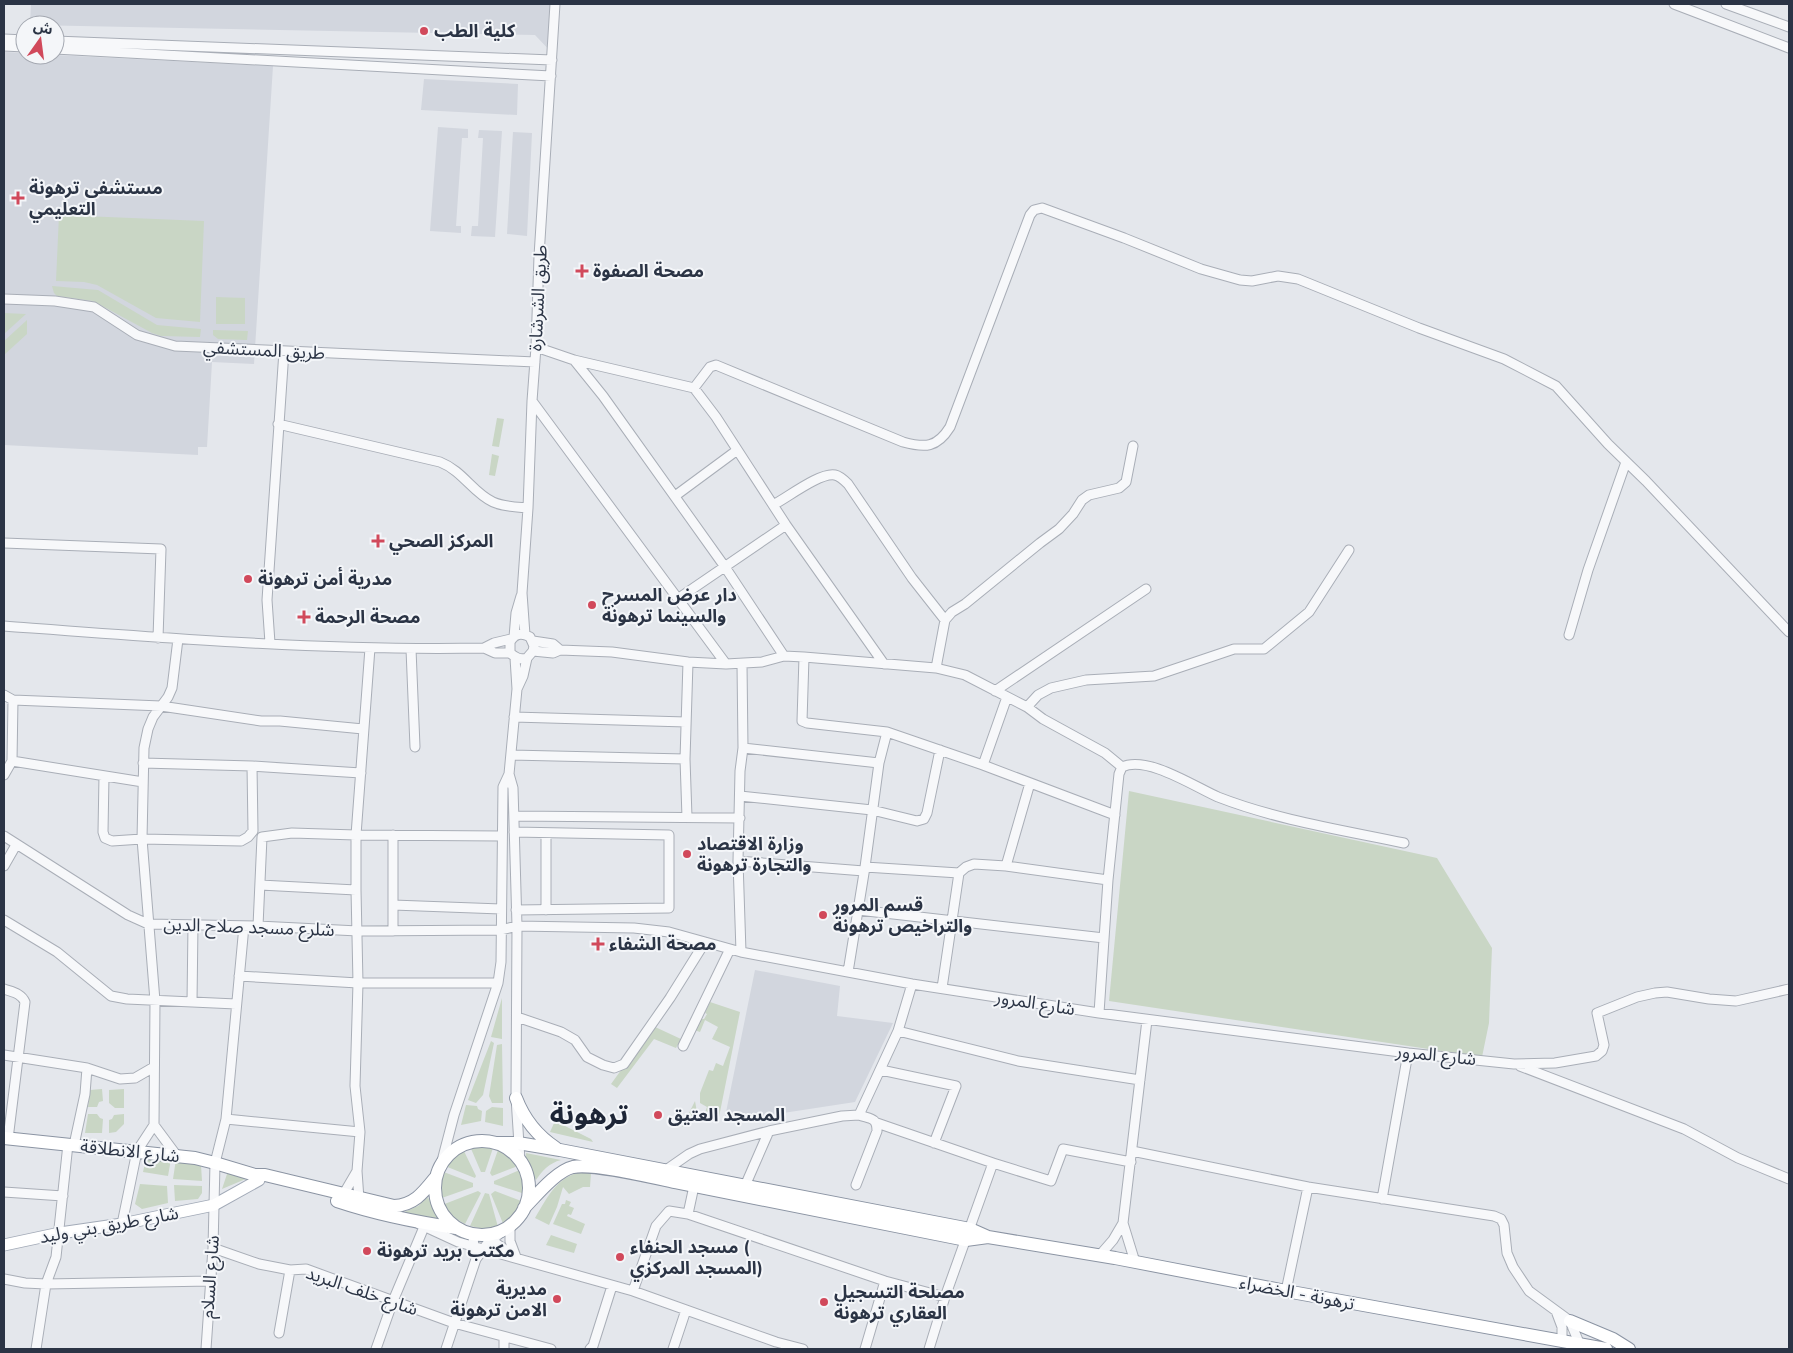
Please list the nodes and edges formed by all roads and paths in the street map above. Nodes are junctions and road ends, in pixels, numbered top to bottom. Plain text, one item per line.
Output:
1 (555, 4) edge
2 (1674, 4) edge
3 (1726, 4) edge
4 (1789, 27) edge
5 (65, 41) edge
6 (1789, 48) edge
7 (65, 50) edge
8 (552, 60) junction
9 (551, 76) junction
10 (4, 299) edge
11 (536, 347) junction
12 (284, 351) junction
13 (574, 360) junction
14 (535, 362) junction
15 (694, 388) junction
16 (532, 401) junction
17 (278, 424) junction
18 (1134, 446) dead end
19 (736, 450) junction
20 (1626, 462) junction
21 (675, 496) junction
22 (773, 506) junction
23 (528, 508) junction
24 (786, 525) junction
25 (4, 543) edge
26 (1349, 550) dead end
27 (725, 567) junction
28 (1146, 588) dead end
29 (522, 593) junction
30 (679, 598) junction
31 (945, 620) junction
32 (4, 626) edge
33 (1789, 632) edge
34 (1569, 635) dead end
35 (158, 638) junction
36 (512, 638) junction
37 (529, 638) junction
38 (178, 639) junction
39 (270, 643) junction
40 (370, 648) junction
41 (484, 648) junction
42 (411, 649) junction
43 (560, 650) junction
44 (530, 654) junction
45 (513, 655) junction
46 (784, 656) junction
47 (804, 657) junction
48 (688, 662) junction
49 (726, 664) junction
50 (742, 664) junction
51 (884, 664) junction
52 (936, 668) junction
53 (517, 689) junction
54 (995, 691) junction
55 (4, 695) edge
56 (1007, 697) junction
57 (13, 700) junction
58 (161, 706) junction
59 (1028, 707) junction
60 (514, 717) junction
61 (686, 722) junction
62 (363, 729) junction
63 (887, 732) junction
64 (415, 748) dead end
65 (742, 748) junction
66 (940, 750) junction
67 (511, 755) junction
68 (686, 759) junction
69 (12, 761) junction
70 (143, 763) junction
71 (879, 763) junction
72 (983, 765) junction
73 (252, 766) junction
74 (1122, 767) junction
75 (361, 773) junction
76 (509, 774) junction
77 (4, 775) edge
78 (104, 776) junction
79 (143, 782) junction
80 (1030, 783) junction
81 (740, 796) junction
82 (872, 810) junction
83 (1115, 815) junction
84 (514, 816) junction
85 (687, 817) junction
86 (740, 818) junction
87 (514, 832) junction
88 (546, 833) junction
89 (356, 835) junction
90 (393, 835) junction
91 (4, 836) edge
92 (502, 836) junction
93 (142, 839) junction
94 (1404, 844) dead end
95 (16, 845) junction
96 (738, 861) junction
97 (4, 866) edge
98 (1006, 866) junction
99 (865, 869) junction
100 (958, 873) junction
101 (1108, 880) junction
102 (260, 885) junction
103 (356, 890) junction
104 (393, 905) junction
105 (501, 910) junction
106 (516, 910) junction
107 (546, 910) junction
108 (858, 910) junction
109 (4, 920) edge
110 (952, 920) junction
111 (148, 924) junction
112 (193, 925) junction
113 (244, 926) junction
114 (258, 926) junction
115 (518, 926) junction
116 (501, 930) junction
117 (358, 931) junction
118 (393, 931) junction
119 (1104, 938) junction
120 (705, 942) junction
121 (730, 949) junction
122 (742, 952) junction
123 (848, 972) junction
124 (239, 976) junction
125 (358, 983) junction
126 (498, 983) junction
127 (912, 984) junction
128 (942, 988) junction
129 (1789, 989) edge
130 (4, 990) edge
131 (155, 1001) junction
132 (192, 1002) junction
133 (236, 1004) junction
134 (1100, 1013) junction
135 (517, 1017) junction
136 (1147, 1020) junction
137 (898, 1031) junction
138 (683, 1046) dead end
139 (1408, 1052) junction
140 (4, 1055) edge
141 (19, 1057) junction
142 (1514, 1064) junction
143 (154, 1067) junction
144 (87, 1068) junction
145 (881, 1070) junction
146 (1140, 1080) junction
147 (516, 1098) junction
148 (859, 1115) junction
149 (226, 1119) junction
150 (877, 1123) junction
151 (154, 1125) junction
152 (769, 1131) junction
153 (360, 1132) junction
154 (6, 1138) edge
155 (496, 1143) junction
156 (518, 1143) junction
157 (934, 1143) junction
158 (71, 1145) junction
159 (560, 1150) junction
160 (1132, 1150) junction
161 (137, 1152) junction
162 (177, 1156) junction
163 (520, 1160) junction
164 (442, 1161) junction
165 (215, 1162) junction
166 (1131, 1162) junction
167 (993, 1163) junction
168 (666, 1170) junction
169 (357, 1171) junction
170 (257, 1178) junction
171 (436, 1178) junction
172 (1789, 1179) edge
173 (856, 1185) dead end
174 (694, 1186) junction
175 (745, 1186) junction
176 (1308, 1187) junction
177 (4, 1192) edge
178 (343, 1195) junction
179 (63, 1196) junction
180 (359, 1199) junction
181 (1382, 1199) junction
182 (214, 1205) junction
183 (524, 1208) junction
184 (688, 1214) junction
185 (1123, 1223) junction
186 (122, 1224) junction
187 (419, 1225) junction
188 (508, 1227) junction
189 (457, 1228) junction
190 (60, 1233) junction
191 (968, 1234) junction
192 (480, 1239) junction
193 (4, 1245) edge
194 (212, 1248) junction
195 (483, 1249) junction
196 (1099, 1256) junction
197 (516, 1257) junction
198 (476, 1258) junction
199 (1135, 1262) junction
200 (290, 1270) junction
201 (4, 1278) edge
202 (886, 1280) junction
203 (210, 1281) junction
204 (46, 1284) junction
205 (612, 1286) junction
206 (633, 1291) junction
207 (1286, 1291) junction
208 (945, 1297) junction
209 (393, 1301) junction
210 (686, 1310) junction
211 (1556, 1311) junction
212 (1570, 1321) junction
213 (454, 1323) junction
214 (279, 1333) dead end
215 (504, 1337) junction
216 (1562, 1342) junction
217 (1580, 1345) junction
218 (775, 1346) edge
219 (594, 1348) edge
220 (36, 1349) edge
221 (206, 1349) edge
222 (376, 1349) edge
223 (446, 1349) edge
224 (504, 1349) edge
225 (551, 1349) edge
226 (673, 1349) edge
227 (803, 1349) edge
228 (865, 1349) edge
229 (929, 1349) edge
230 (1606, 1349) edge
231 (1629, 1349) edge

1 - 8 street, طريق الشرشارة
2 - 6 street
3 - 4 street
5 - 8 street
7 - 9 street
8 - 9 street, طريق الشرشارة
9 - 11 street, طريق الشرشارة
10 - 12 street, طريق المستشفي
11 - 13 street
11 - 14 street, طريق الشرشارة
12 - 14 street, طريق المستشفي
12 - 17 street
13 - 15 street
13 - 21 street
14 - 16 street, طريق الشرشارة
15 - 19 street
15 - 20 street
16 - 23 street, طريق الشرشارة
16 - 30 street
17 - 23 street
17 - 39 street
18 - 31 street
19 - 21 street
19 - 22 street
20 - 33 street
20 - 34 street
21 - 27 street
22 - 24 street
22 - 31 street
23 - 29 street, طريق الشرشارة
24 - 27 street
24 - 51 street
25 - 35 street
26 - 59 street
27 - 30 street
27 - 46 street
28 - 54 street
29 - 36 street
29 - 37 street
30 - 49 street
31 - 52 street
32 - 35 street
35 - 38 street
36 - 37 street
36 - 41 street
36 - 45 street
37 - 43 street
37 - 44 street
38 - 39 street
38 - 58 street
39 - 40 street
40 - 42 street
40 - 62 street
41 - 42 street
41 - 45 street
42 - 64 street
43 - 44 street
43 - 48 street
44 - 45 street
44 - 53 street
45 - 53 street
46 - 47 street
46 - 50 street
47 - 51 street
47 - 63 street
48 - 49 street
48 - 61 street
49 - 50 street
50 - 65 street
51 - 52 street
52 - 54 street
53 - 60 street
54 - 56 street
55 - 57 street
56 - 59 street
56 - 72 street
57 - 58 street
57 - 69 street
58 - 62 street
58 - 70 street
59 - 74 street
60 - 61 street
60 - 67 street
61 - 68 street
62 - 75 street
63 - 66 street
63 - 71 street
65 - 71 street
65 - 81 street
66 - 72 street
66 - 82 street
67 - 68 street
67 - 76 street
68 - 85 street
69 - 77 street
69 - 78 street
70 - 73 street
70 - 79 street
71 - 82 street
72 - 80 street
73 - 75 street
73 - 93 street
74 - 83 street
74 - 94 street
75 - 89 street
76 - 84 street
76 - 92 street
78 - 79 street
78 - 93 street
79 - 93 street
80 - 83 street
80 - 98 street
81 - 82 street
81 - 86 street
82 - 99 street
83 - 101 street
84 - 85 street
84 - 87 street
85 - 86 street
86 - 96 street
87 - 88 street
87 - 106 street
88 - 107 street
88 - 107 street
89 - 90 street
89 - 102 street
89 - 103 street
90 - 92 street
90 - 104 street
91 - 95 street, شلرع مسجد صلاح الدين
92 - 105 street
93 - 111 street
95 - 97 street
95 - 111 street, شلرع مسجد صلاح الدين
96 - 99 street
96 - 122 street
98 - 100 street
98 - 101 street
99 - 100 street
99 - 108 street
100 - 110 street
101 - 119 street
102 - 103 street
102 - 114 street
103 - 117 street
104 - 105 street
104 - 118 street
105 - 116 street
106 - 107 street
106 - 115 street
108 - 110 street
108 - 123 street
109 - 131 street
110 - 119 street
110 - 128 street
111 - 112 street, شلرع مسجد صلاح الدين
111 - 131 street
112 - 113 street, شلرع مسجد صلاح الدين
112 - 132 street
113 - 114 street, شلرع مسجد صلاح الدين
113 - 124 street, شارع السلام
114 - 117 street, شلرع مسجد صلاح الدين
115 - 116 street, شلرع مسجد صلاح الدين
115 - 120 street, شارع المرور
115 - 135 street
116 - 118 street, شلرع مسجد صلاح الدين
116 - 126 street
117 - 118 street, شلرع مسجد صلاح الدين
117 - 125 street
119 - 134 street
120 - 121 street, شارع المرور
120 - 135 street
121 - 122 street, شارع المرور
121 - 138 street
122 - 123 street, شارع المرور
123 - 127 street, شارع المرور
124 - 125 street
124 - 133 street, شارع السلام
125 - 126 street
125 - 153 street
126 - 164 street
127 - 128 street, شارع المرور
127 - 137 street
128 - 134 street, شارع المرور
129 - 142 street, شارع المرور
130 - 141 street
131 - 132 street
131 - 143 street
132 - 133 street
133 - 149 street, شارع السلام
134 - 136 street, شارع المرور
135 - 147 street
136 - 139 street, شارع المرور
136 - 146 street
137 - 145 street
137 - 146 street
139 - 142 street, شارع المرور
139 - 181 street
140 - 141 street
141 - 144 street
141 - 154 street
142 - 172 street
143 - 144 street
143 - 151 street
144 - 158 street
145 - 148 street
145 - 157 street
146 - 160 street
147 - 156 street
147 - 159 highway
148 - 150 street
148 - 152 street
149 - 153 street
149 - 165 street, شارع السلام
150 - 157 street
150 - 173 street
151 - 161 street
151 - 162 street
152 - 168 street
152 - 175 street
153 - 169 street
154 - 158 highway, شارع الانطلاقة
155 - 156 highway
155 - 163 highway
155 - 164 highway
156 - 159 highway
156 - 163 street
157 - 167 street
158 - 161 highway, شارع الانطلاقة
158 - 179 street
159 - 168 highway
160 - 166 street
160 - 176 street
161 - 162 highway, شارع الانطلاقة
161 - 186 street
162 - 165 highway, شارع الانطلاقة
163 - 183 highway
164 - 171 highway
165 - 170 highway, شارع الانطلاقة
165 - 182 street, شارع السلام
166 - 167 street
166 - 185 street
167 - 191 street
168 - 175 highway
169 - 178 street
169 - 180 street
170 - 178 highway
170 - 182 main road, شارع طريق بني وليد
170 - 187 highway
171 - 180 highway
171 - 189 highway
174 - 183 highway
174 - 184 street
174 - 191 highway
175 - 191 highway
176 - 181 street
176 - 207 street
177 - 179 street
178 - 180 highway
179 - 190 street
181 - 211 street
182 - 186 main road, شارع طريق بني وليد
182 - 194 street, شارع السلام
183 - 188 highway
184 - 202 street
184 - 206 street
185 - 196 street
185 - 199 street
186 - 190 main road, شارع طريق بني وليد
187 - 189 highway
187 - 192 street
187 - 209 street
188 - 192 highway
188 - 197 street
189 - 192 highway
190 - 193 main road, شارع طريق بني وليد
190 - 204 street
191 - 196 highway, ترهونة - الخضراء
191 - 208 street
192 - 195 street
192 - 197 street
192 - 198 street
194 - 200 street, شارع خلف البريد
194 - 203 street, شارع السلام
195 - 197 street
195 - 198 street
196 - 199 highway, ترهونة - الخضراء
197 - 205 street
198 - 213 street
199 - 207 highway, ترهونة - الخضراء
200 - 209 street, شارع خلف البريد
200 - 214 street
201 - 204 street
202 - 208 street
202 - 228 street
203 - 204 street
203 - 221 street, شارع السلام
204 - 220 street
205 - 206 street
205 - 219 street
206 - 210 street
207 - 216 highway, ترهونة - الخضراء
208 - 229 street
209 - 213 street, شارع خلف البريد
209 - 222 street
210 - 218 street
210 - 226 street
211 - 212 street
211 - 216 street
212 - 217 street
212 - 231 highway
213 - 215 street, شارع خلف البريد
213 - 223 street
215 - 224 street
215 - 225 street, شارع خلف البريد
216 - 217 highway, ترهونة - الخضراء
217 - 230 highway, ترهونة - الخضراء
218 - 227 street

